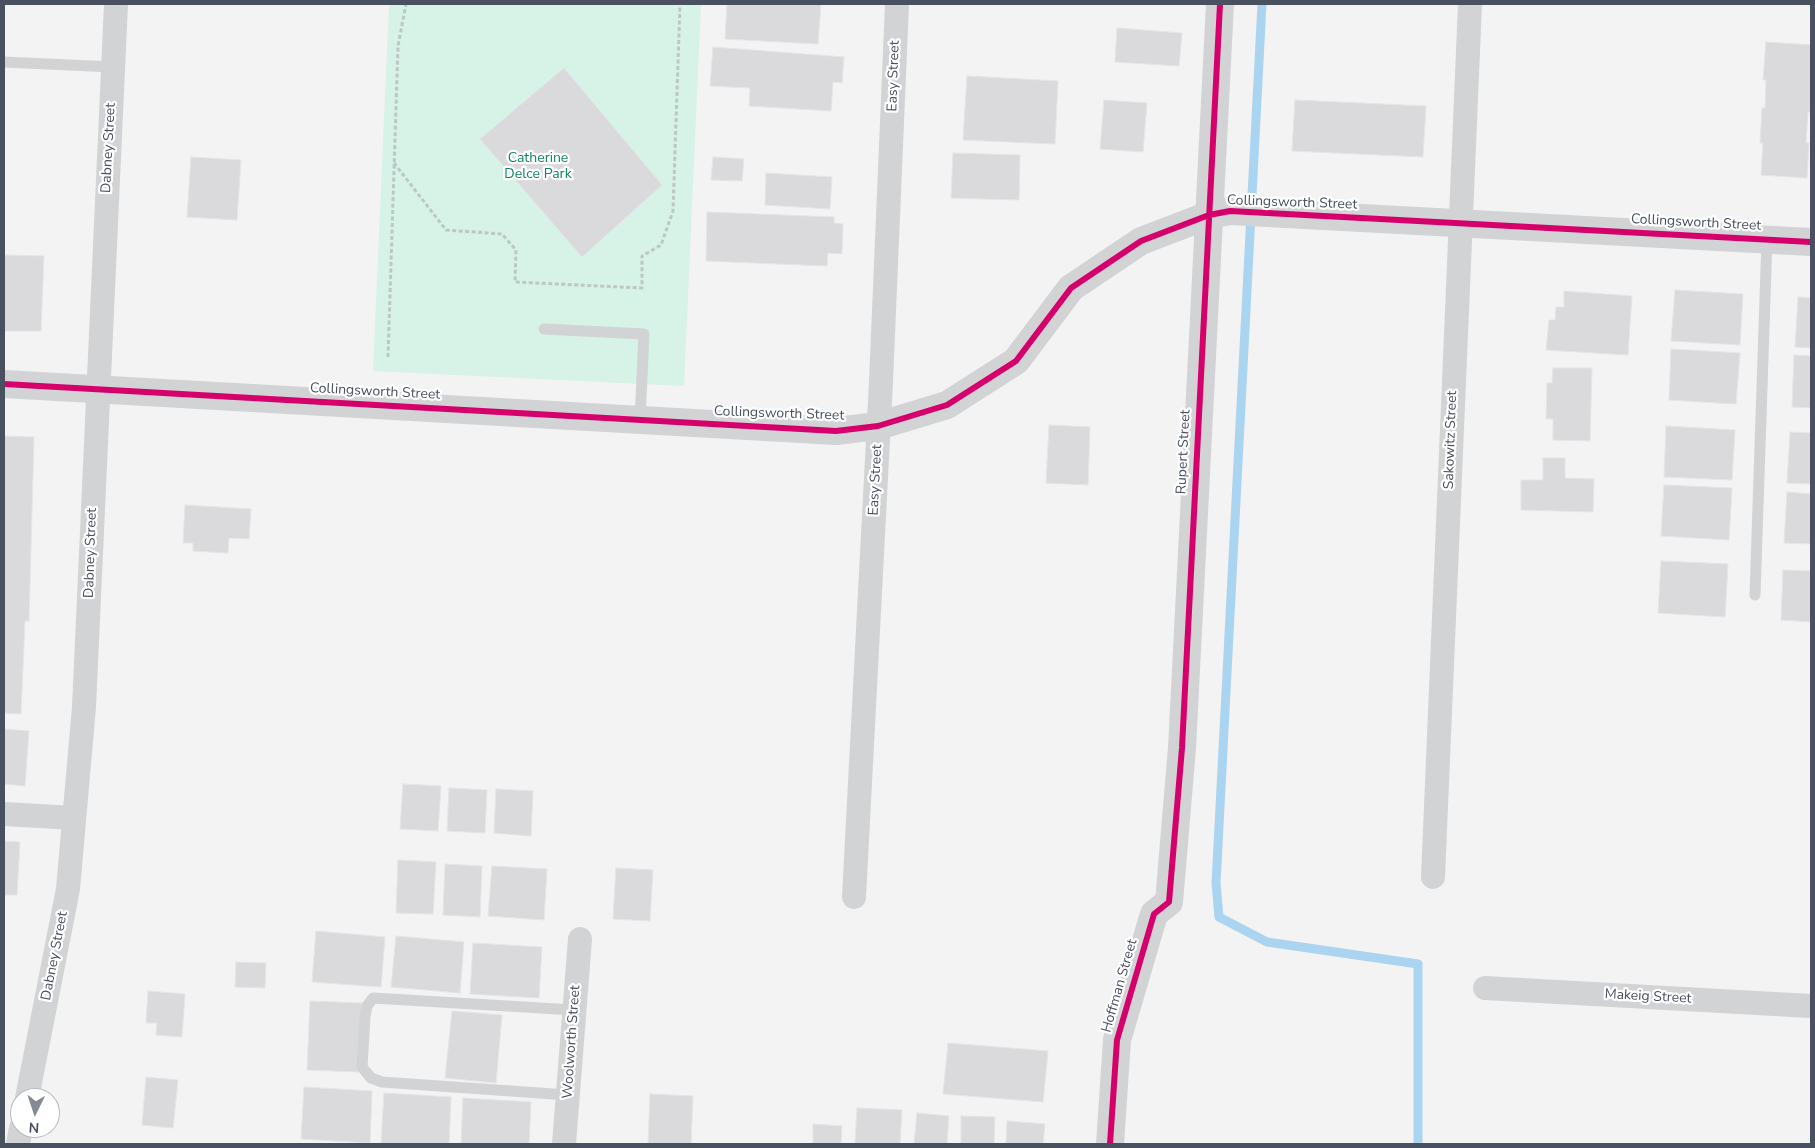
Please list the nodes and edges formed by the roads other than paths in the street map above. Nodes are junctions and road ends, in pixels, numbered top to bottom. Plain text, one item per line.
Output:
1 (116, 4) edge
2 (897, 4) edge
3 (1220, 4) edge
4 (1470, 4) edge
5 (4, 62) edge
6 (113, 67) junction
7 (1219, 213) junction
8 (1460, 224) junction
9 (1767, 240) junction
10 (1811, 242) edge
11 (544, 329) dead end
12 (4, 384) edge
13 (97, 389) junction
14 (640, 420) junction
15 (878, 426) junction
16 (1755, 595) dead end
17 (4, 814) edge
18 (74, 818) junction
19 (1433, 877) dead end
20 (854, 897) dead end
21 (1169, 902) joint
22 (580, 939) dead end
23 (1485, 988) dead end
24 (1811, 1006) edge
25 (574, 1010) junction
26 (29, 1088) edge
27 (568, 1095) junction
28 (564, 1144) edge
29 (1110, 1144) edge

1 - 6 street, Dabney Street
2 - 15 street, Easy Street
3 - 7 street, Rupert Street
4 - 8 street, Sakowitz Street
5 - 6 lane
6 - 13 street, Dabney Street
7 - 8 street, Collingsworth Street
7 - 15 street, Collingsworth Street
7 - 21 street, Rupert Street
8 - 9 street, Collingsworth Street
8 - 19 street, Sakowitz Street
9 - 10 street, Collingsworth Street
9 - 16 lane
11 - 14 lane
12 - 13 street, Collingsworth Street
13 - 14 street, Collingsworth Street
13 - 18 street, Dabney Street
14 - 15 street, Collingsworth Street
15 - 20 street, Easy Street
17 - 18 street
18 - 26 street, Dabney Street
21 - 29 street, Hoffman Street
22 - 25 street, Woolworth Street
23 - 24 street, Makeig Street
25 - 27 street, Woolworth Street
25 - 27 lane
27 - 28 street, Woolworth Street

